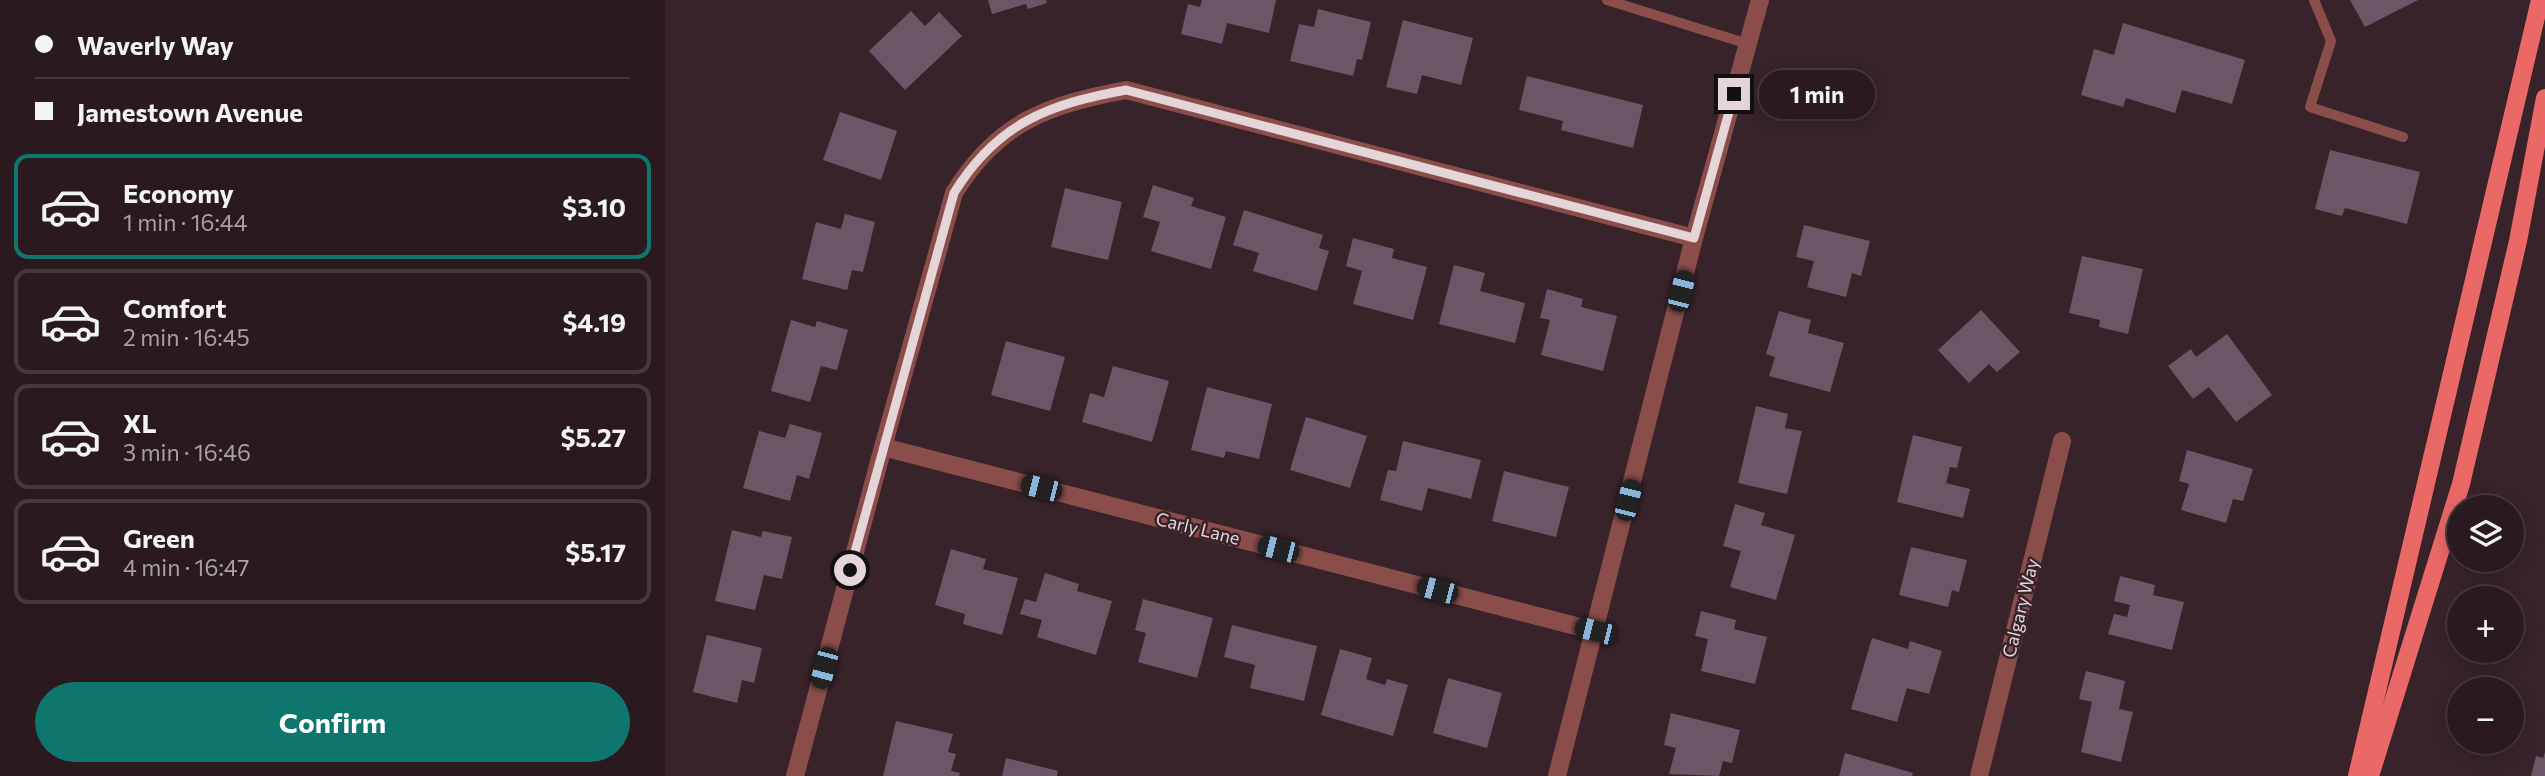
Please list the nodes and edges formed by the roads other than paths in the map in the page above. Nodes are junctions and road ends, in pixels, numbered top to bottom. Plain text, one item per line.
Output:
1 (1607, 0) edge
2 (1760, 0) edge
3 (2314, 0) edge
4 (2540, 0) edge
5 (1748, 44) junction
6 (2545, 99) edge
7 (2403, 137) dead end
8 (1694, 238) junction
9 (2062, 441) dead end
10 (883, 447) junction
11 (1595, 631) junction
12 (795, 776) edge
13 (1557, 776) edge
14 (1979, 776) edge
15 (2357, 776) edge
16 (2370, 776) edge

1 - 5 lane
2 - 5 street
3 - 7 lane
4 - 15 main road
5 - 8 street
6 - 16 main road
8 - 10 street
8 - 11 street
9 - 14 street, Calgary Way
10 - 11 street, Carly Lane
10 - 12 street
11 - 13 street

